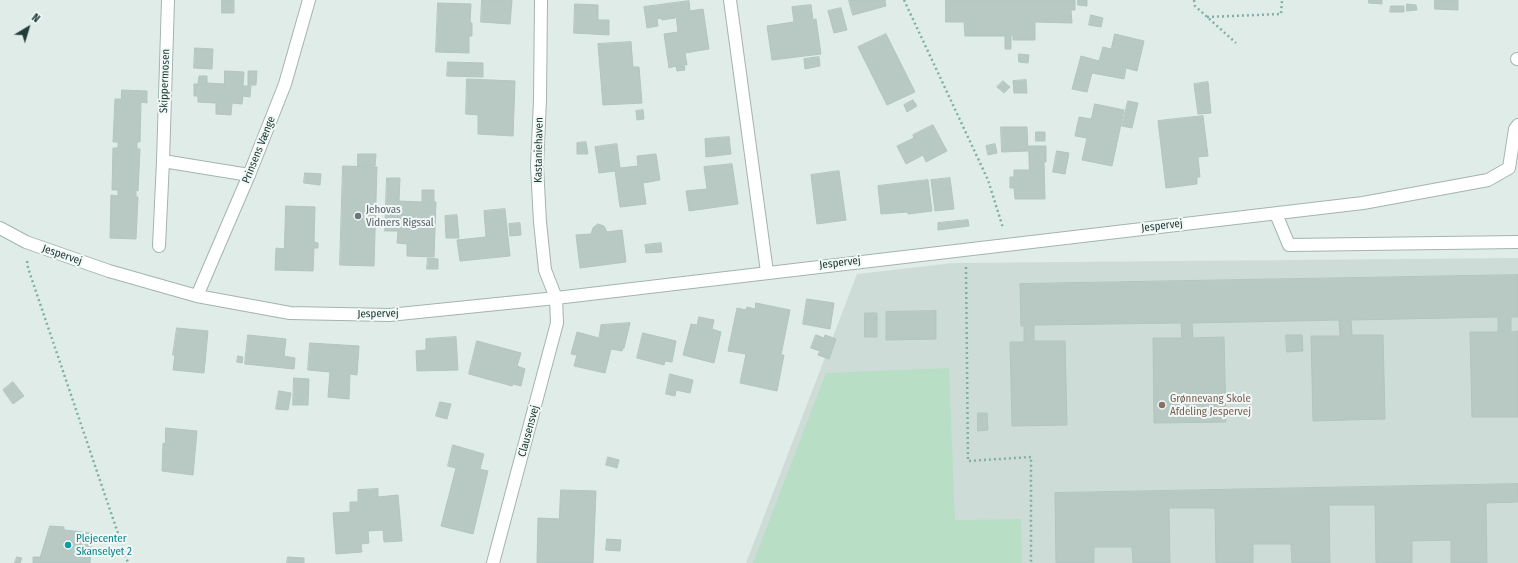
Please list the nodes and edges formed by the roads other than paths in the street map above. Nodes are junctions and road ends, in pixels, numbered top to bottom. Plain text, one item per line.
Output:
1 (168, 0) edge
2 (309, 0) edge
3 (541, 0) edge
4 (730, 0) edge
5 (1518, 125) edge
6 (163, 161) junction
7 (249, 175) junction
8 (1276, 214) junction
9 (0, 228) edge
10 (1518, 242) edge
11 (159, 246) dead end
12 (767, 272) junction
13 (197, 296) junction
14 (556, 298) junction
15 (493, 563) edge

1 - 6 street, Skippermosen
2 - 7 street, Prinsens Vænge
3 - 14 street, Kastaniehaven
4 - 12 street
5 - 8 street, Jespervej
6 - 7 street
6 - 11 street, Skippermosen
7 - 13 street, Prinsens Vænge
8 - 10 street
8 - 12 street, Jespervej
9 - 13 street, Jespervej
12 - 14 street, Jespervej
13 - 14 street, Jespervej
14 - 15 street, Clausensvej

